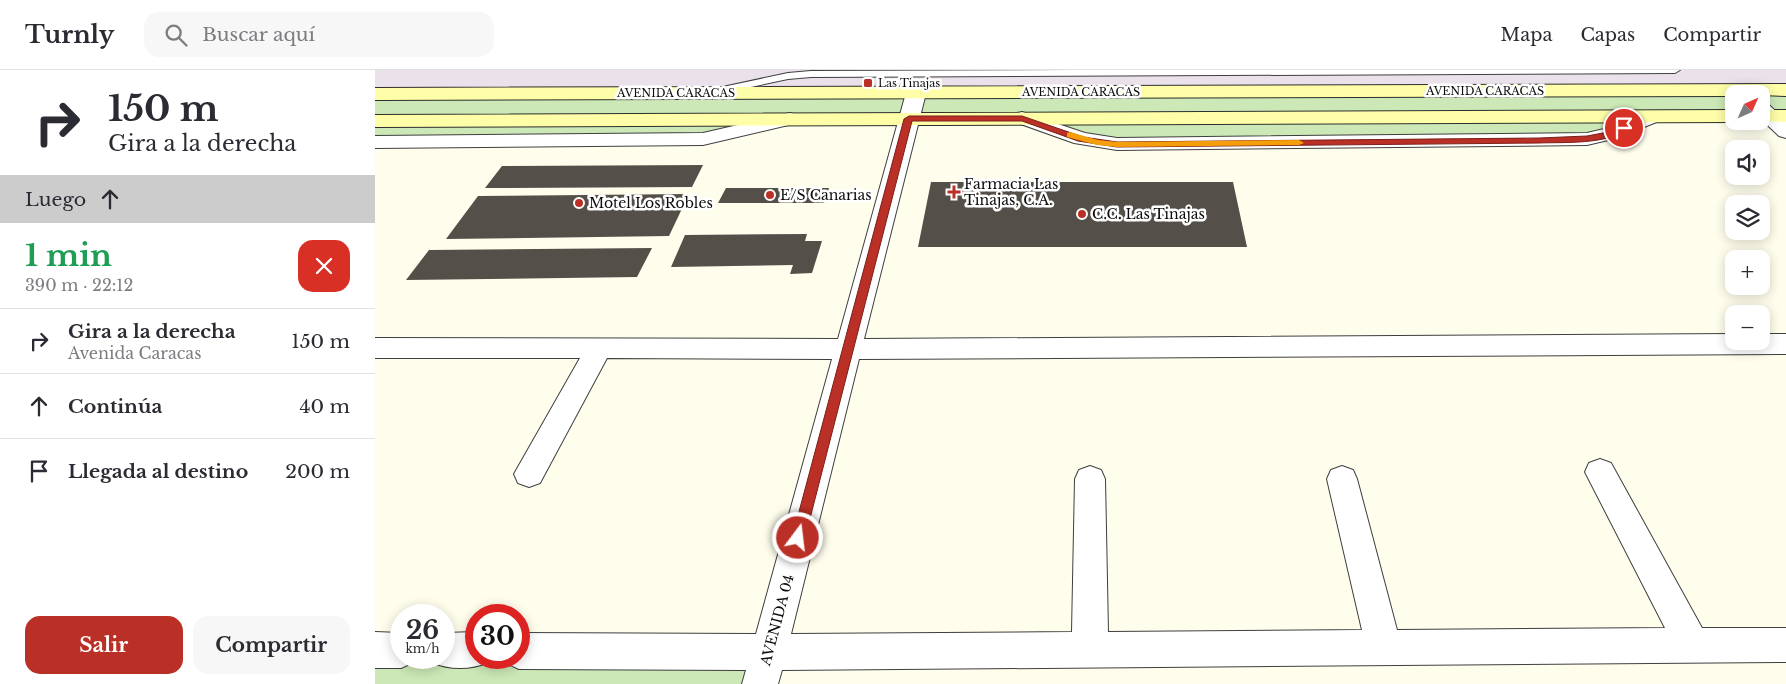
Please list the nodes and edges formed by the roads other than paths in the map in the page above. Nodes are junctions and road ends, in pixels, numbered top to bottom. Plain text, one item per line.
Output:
1 (1675, 70) edge
2 (891, 72) edge
3 (1786, 90) edge
4 (1770, 91) edge
5 (1725, 92) edge
6 (706, 93) junction
7 (916, 93) junction
8 (375, 94) edge
9 (1770, 114) edge
10 (1725, 116) edge
11 (789, 119) junction
12 (909, 119) junction
13 (375, 121) edge
14 (1786, 132) edge
15 (375, 142) edge
16 (1786, 344) edge
17 (375, 348) edge
18 (599, 348) junction
19 (848, 349) junction
20 (1600, 472) dead end
21 (529, 474) dead end
22 (1090, 478) dead end
23 (1342, 479) dead end
24 (1786, 645) edge
25 (1693, 646) junction
26 (1384, 648) junction
27 (375, 650) edge
28 (390, 650) edge
29 (1090, 650) junction
30 (530, 651) edge
31 (764, 668) edge

1 - 2 lane
2 - 6 lane
2 - 7 lane
3 - 4 street, AVENIDA CARACAS
5 - 7 street, AVENIDA CARACAS
6 - 7 street, AVENIDA CARACAS
6 - 8 street, AVENIDA CARACAS
7 - 12 street, AVENIDA 04
9 - 14 street
10 - 12 street, AVENIDA CARACAS
11 - 12 street, AVENIDA CARACAS
11 - 13 street, AVENIDA CARACAS
11 - 15 street
12 - 19 street, AVENIDA 04
16 - 19 street
17 - 18 street
18 - 19 street
18 - 21 street
19 - 31 street, AVENIDA 04
20 - 25 street
22 - 29 street
23 - 26 street
24 - 25 street
25 - 26 street
26 - 29 street
27 - 28 street
29 - 31 street
30 - 31 street

